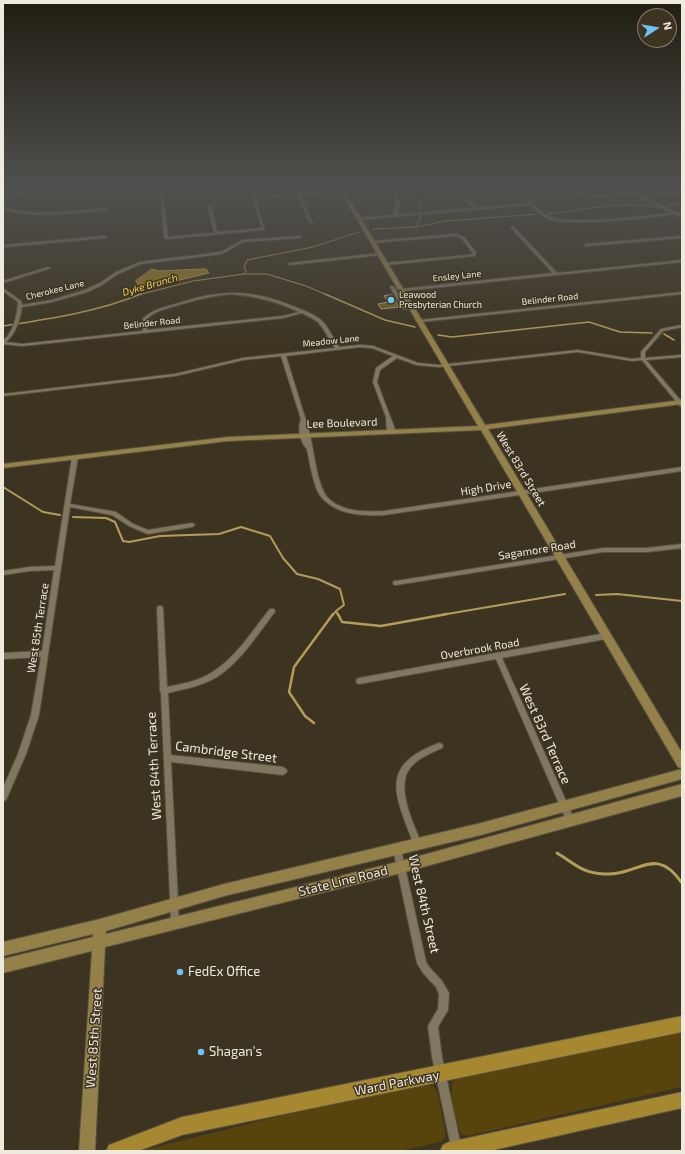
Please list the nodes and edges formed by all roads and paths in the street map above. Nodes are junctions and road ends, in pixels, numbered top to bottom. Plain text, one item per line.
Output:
1 (61, 241) edge
2 (242, 241) edge
3 (386, 241) edge
4 (464, 241) edge
5 (525, 241) edge
6 (630, 241) edge
7 (372, 242) joint
8 (586, 245) dead end
9 (3, 246) edge
10 (380, 254) junction
11 (682, 261) edge
12 (290, 264) dead end
13 (386, 264) junction
14 (49, 268) dead end
15 (556, 274) junction
16 (3, 282) edge
17 (392, 287) dead end
18 (3, 288) edge
19 (402, 290) junction
20 (682, 294) edge
21 (20, 306) junction
22 (405, 309) dead end
23 (302, 312) junction
24 (420, 321) junction
25 (682, 326) edge
26 (145, 332) junction
27 (3, 343) edge
28 (338, 348) junction
29 (283, 354) junction
30 (396, 356) junction
31 (682, 356) edge
32 (642, 360) junction
33 (446, 366) junction
34 (3, 395) edge
35 (681, 402) edge
36 (482, 428) junction
37 (392, 432) junction
38 (306, 435) junction
39 (75, 457) junction
40 (3, 466) edge
41 (682, 469) edge
42 (523, 492) junction
43 (68, 505) junction
44 (192, 525) dead end
45 (682, 546) edge
46 (560, 556) junction
47 (58, 568) junction
48 (3, 573) edge
49 (396, 583) dead end
50 (160, 608) dead end
51 (272, 611) dead end
52 (606, 636) junction
53 (44, 654) junction
54 (3, 656) edge
55 (498, 656) junction
56 (359, 681) dead end
57 (163, 691) junction
58 (439, 746) dead end
59 (167, 758) junction
60 (682, 763) edge
61 (283, 771) dead end
62 (682, 774) edge
63 (682, 790) edge
64 (3, 797) edge
65 (564, 807) junction
66 (571, 821) junction
67 (418, 845) junction
68 (397, 850) junction
69 (401, 867) junction
70 (174, 905) junction
71 (175, 922) junction
72 (100, 926) junction
73 (100, 941) junction
74 (3, 949) edge
75 (3, 966) edge
76 (682, 1024) edge
77 (441, 1074) junction
78 (682, 1100) edge
79 (454, 1150) edge
80 (87, 1151) edge
81 (115, 1151) edge

1 - 9 street
2 - 21 street, Cherokee Lane
3 - 7 street
4 - 13 street
5 - 15 street
6 - 8 street
7 - 10 street, West 83rd Street
10 - 12 street
10 - 13 street, West 83rd Street
11 - 15 street, Ensley Lane
13 - 19 street, West 83rd Street
14 - 16 street
15 - 19 street, Ensley Lane
17 - 22 street
18 - 21 street
19 - 24 street, West 83rd Street
20 - 24 street, Belinder Road
21 - 27 street
23 - 26 street, Belinder Road
23 - 26 street
23 - 28 street
24 - 33 street, West 83rd Street
25 - 32 street
26 - 27 street, Belinder Road
28 - 29 street, Meadow Lane
28 - 30 street, Meadow Lane
29 - 34 street, Meadow Lane
29 - 38 street
30 - 33 street, Meadow Lane
30 - 37 street
31 - 32 street, Meadow Lane
32 - 33 street, Meadow Lane
32 - 35 street
33 - 36 street, West 83rd Street
35 - 36 street, Lee Boulevard
36 - 37 street, Lee Boulevard
36 - 42 street, West 83rd Street
37 - 38 street, Lee Boulevard
38 - 39 street, Lee Boulevard
38 - 42 street, High Drive
39 - 40 street, Lee Boulevard
39 - 43 street, West 85th Terrace
41 - 42 street, High Drive
42 - 46 street, West 83rd Street
43 - 44 street
43 - 47 street, West 85th Terrace
45 - 46 street, Sagamore Road
46 - 49 street, Sagamore Road
46 - 52 street, West 83rd Street
47 - 48 street
47 - 53 street, West 85th Terrace
50 - 57 street, West 84th Terrace
51 - 57 street
52 - 55 street, Overbrook Road
52 - 60 street, West 83rd Street
53 - 54 street
53 - 64 street, West 85th Terrace
55 - 56 street, Overbrook Road
55 - 65 street, West 83rd Terrace
57 - 59 street, West 84th Terrace
58 - 67 street, West 84th Street
59 - 61 street, Cambridge Street
59 - 70 street, West 84th Terrace
62 - 65 street, State Line Road
63 - 66 street, State Line Road
65 - 66 street, West 83rd Terrace
65 - 67 street, State Line Road
66 - 69 street, State Line Road
67 - 68 street, State Line Road
68 - 69 street, West 84th Street
68 - 70 street, State Line Road
69 - 71 street, State Line Road
69 - 77 street, West 84th Street
70 - 71 street, West 84th Terrace
70 - 72 street, State Line Road
71 - 73 street, State Line Road
72 - 73 street, West 85th Street
72 - 74 street, State Line Road
73 - 75 street, State Line Road
73 - 80 street, West 85th Street
76 - 77 main road, Ward Parkway
77 - 79 street, West 84th Street
77 - 81 main road, Ward Parkway
78 - 79 main road

